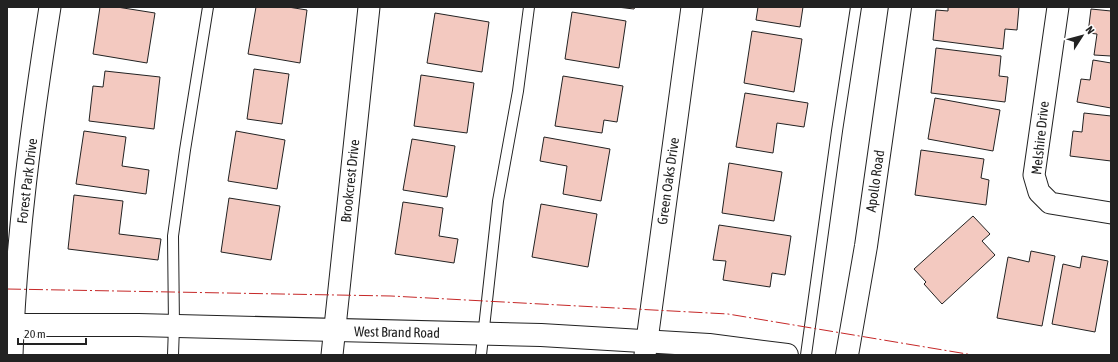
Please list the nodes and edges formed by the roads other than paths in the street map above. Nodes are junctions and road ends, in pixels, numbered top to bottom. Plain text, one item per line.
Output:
1 (50, 7) edge
2 (208, 7) edge
3 (369, 7) edge
4 (529, 7) edge
5 (692, 7) edge
6 (856, 7) edge
7 (900, 7) edge
8 (1058, 7) edge
9 (1111, 213) edge
10 (10, 325) edge
11 (174, 326) junction
12 (334, 331) junction
13 (481, 345) edge
14 (645, 348) edge
15 (12, 355) edge
16 (173, 355) edge
17 (332, 355) edge
18 (787, 355) edge
19 (806, 355) edge
20 (847, 355) edge

1 - 10 street, Forest Park Drive
2 - 11 lane
3 - 12 street, Brookcrest Drive
4 - 13 lane
5 - 14 street, Green Oaks Drive
6 - 19 lane
7 - 20 street, Apollo Road
8 - 9 street, Melshire Drive
10 - 11 street, West Brand Road
10 - 15 street, Forest Park Drive
11 - 12 street, West Brand Road
11 - 16 lane
12 - 13 street, West Brand Road
12 - 17 street, Brookcrest Drive
13 - 14 street, West Brand Road
14 - 18 street, West Brand Road

